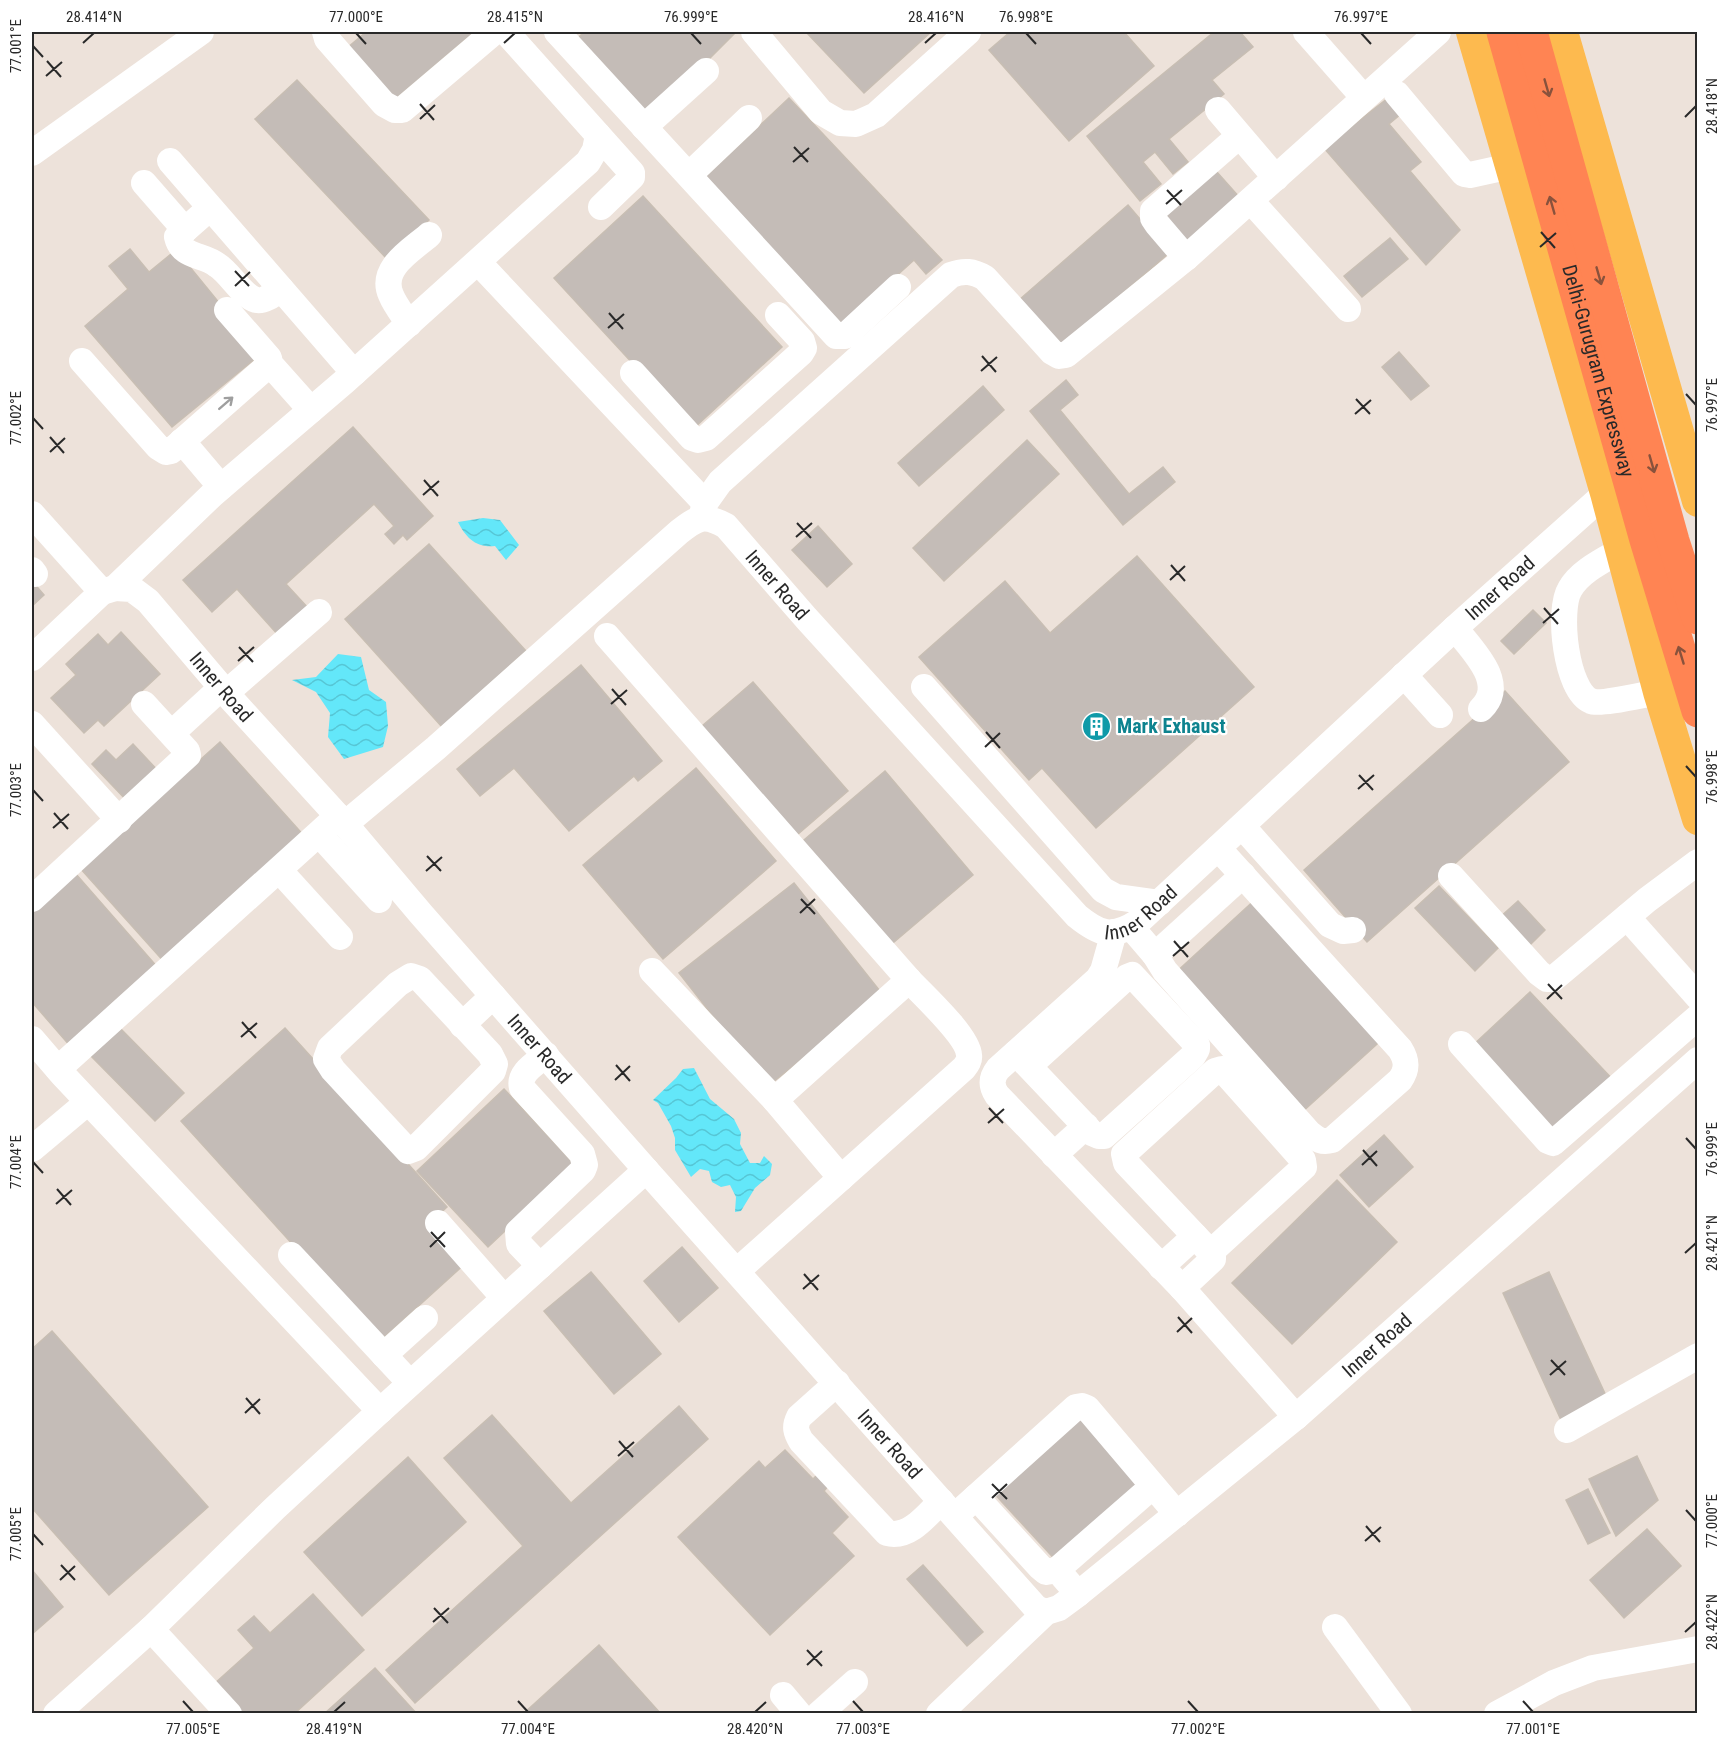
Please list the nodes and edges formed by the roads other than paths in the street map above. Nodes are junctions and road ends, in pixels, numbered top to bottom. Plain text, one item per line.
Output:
1 (201, 32) edge
2 (325, 32) edge
3 (494, 32) edge
4 (506, 32) edge
5 (556, 32) edge
6 (754, 32) edge
7 (968, 32) edge
8 (1306, 32) edge
9 (1438, 32) edge
10 (1472, 32) edge
11 (1503, 32) edge
12 (1531, 32) edge
13 (1562, 32) edge
14 (705, 71) dead end
15 (1397, 94) dead end
16 (1364, 98) junction
17 (1218, 110) dead end
18 (749, 118) dead end
19 (644, 127) junction
20 (598, 135) junction
21 (1239, 136) junction
22 (32, 153) edge
23 (170, 161) dead end
24 (1511, 166) junction
25 (688, 175) junction
26 (144, 183) dead end
27 (1262, 191) junction
28 (601, 207) dead end
29 (210, 208) junction
30 (185, 230) junction
31 (429, 235) dead end
32 (1186, 258) junction
33 (478, 262) junction
34 (1331, 275) dead end
35 (898, 287) dead end
36 (281, 289) junction
37 (1348, 309) dead end
38 (227, 310) dead end
39 (778, 315) dead end
40 (409, 324) junction
41 (840, 337) junction
42 (94, 361) dead end
43 (270, 364) junction
44 (354, 373) junction
45 (633, 373) dead end
46 (840, 374) junction
47 (756, 394) junction
48 (312, 410) junction
49 (784, 424) junction
50 (706, 438) junction
51 (1690, 439) edge
52 (180, 443) junction
53 (735, 469) junction
54 (221, 487) junction
55 (1606, 494) junction
56 (1698, 501) edge
57 (703, 510) junction
58 (32, 514) edge
59 (1621, 550) junction
60 (109, 590) junction
61 (319, 612) dead end
62 (1698, 618) edge
63 (1455, 628) junction
64 (607, 636) dead end
65 (32, 658) edge
66 (1404, 675) junction
67 (924, 687) dead end
68 (224, 691) junction
69 (1659, 692) junction
70 (144, 704) dead end
71 (1480, 709) dead end
72 (1698, 711) edge
73 (1440, 715) dead end
74 (32, 724) edge
75 (172, 733) junction
76 (1698, 819) edge
77 (119, 820) junction
78 (342, 820) junction
79 (1242, 826) junction
80 (319, 834) junction
81 (1218, 848) junction
82 (1698, 862) edge
83 (279, 870) junction
84 (1243, 875) junction
85 (1450, 876) dead end
86 (34, 892) edge
87 (379, 900) dead end
88 (1159, 903) junction
89 (1627, 917) junction
90 (1123, 930) junction
91 (1353, 930) dead end
92 (340, 937) dead end
93 (1155, 955) junction
94 (652, 971) dead end
95 (909, 980) junction
96 (1097, 993) junction
97 (493, 996) junction
98 (1698, 997) edge
99 (1698, 1017) edge
100 (462, 1025) junction
101 (32, 1039) edge
102 (1461, 1044) dead end
103 (546, 1055) junction
104 (1023, 1060) junction
105 (1698, 1060) edge
106 (58, 1069) junction
107 (775, 1100) junction
108 (88, 1102) junction
109 (1086, 1126) junction
110 (1553, 1143) junction
111 (32, 1149) edge
112 (1054, 1155) junction
113 (1576, 1167) junction
114 (646, 1170) junction
115 (841, 1178) junction
116 (438, 1223) dead end
117 (1203, 1244) junction
118 (291, 1255) dead end
119 (540, 1266) junction
120 (1161, 1267) junction
121 (737, 1271) junction
122 (1182, 1288) junction
123 (504, 1298) junction
124 (425, 1318) dead end
125 (384, 1355) junction
126 (1698, 1356) edge
127 (410, 1383) junction
128 (837, 1383) junction
129 (380, 1411) junction
130 (1296, 1417) junction
131 (1567, 1430) dead end
132 (1153, 1486) junction
133 (976, 1497) junction
134 (948, 1509) junction
135 (1177, 1514) junction
136 (1058, 1570) junction
137 (1078, 1594) junction
138 (1046, 1612) junction
139 (1335, 1627) dead end
140 (151, 1629) junction
141 (1698, 1649) edge
142 (855, 1682) dead end
143 (56, 1713) edge
144 (229, 1713) edge
145 (819, 1713) edge
146 (939, 1713) edge
147 (1399, 1713) edge
148 (1497, 1713) edge

1 - 22 street
2 - 3 street
4 - 20 street
5 - 19 street
6 - 7 street
8 - 16 street
9 - 16 street
10 - 24 main road
72 -> 11 highway, Delhi-Gurugram Expressway
12 -> 62 highway, Delhi-Gurugram Expressway
13 - 51 main road
14 - 19 street
15 - 24 street
16 - 27 street
17 - 21 street
18 - 25 street
19 - 25 street
20 - 28 street
20 - 33 street
21 - 27 street
21 - 32 street
23 - 29 street
24 - 55 main road
25 - 41 street
26 - 30 street
27 - 32 street
27 - 34 street
27 - 37 street
29 - 30 street
29 - 36 street
30 - 36 street
31 - 40 street
32 - 46 street
33 - 40 street
33 - 57 street, Inner Road
35 - 41 street
36 - 44 street
38 - 43 street
39 - 47 street
40 - 44 street
41 - 46 street
42 - 52 street
43 - 48 street
52 -> 43 street
44 - 48 street
45 - 50 street
46 - 49 street
47 - 49 street
47 - 50 street
48 - 54 street
49 - 53 street
50 - 53 street
51 - 56 main road
52 - 54 street
53 - 57 street
54 - 60 street
55 - 59 main road
55 - 63 street, Inner Road
57 - 78 street
57 - 90 street, Inner Road
58 - 60 street
59 - 69 main road
59 - 69 street
60 - 65 street
60 - 68 street, Inner Road
61 - 68 street
63 - 66 street, Inner Road
63 - 71 street
64 - 95 street
66 - 73 street
66 - 79 street, Inner Road
67 - 88 street
68 - 75 street
68 - 78 street, Inner Road
69 - 76 main road
70 - 75 street
74 - 77 street
75 - 77 street
77 - 86 street
78 - 80 street
78 - 97 street, Inner Road
79 - 81 street, Inner Road
79 - 91 street
80 - 83 street
80 - 87 street
81 - 84 street
81 - 88 street, Inner Road
82 - 89 street
83 - 92 street
83 - 106 street
84 - 93 street
84 - 93 street
85 - 89 street
88 - 90 street, Inner Road
89 - 98 street
90 - 93 street
90 - 96 street
94 - 107 street
95 - 107 street
95 - 115 street
96 - 104 street
96 - 109 street
97 - 100 street
97 - 103 street, Inner Road
99 - 110 street
100 - 100 street
101 - 106 street
102 - 110 street
103 - 114 street, Inner Road
103 - 119 street
104 - 109 street
104 - 112 street
105 - 113 street, Inner Road
106 - 108 street
107 - 115 street
108 - 111 street
108 - 129 street
109 - 112 street
110 - 113 street
112 - 120 street
113 - 130 street, Inner Road
114 - 119 street
114 - 121 street, Inner Road
115 - 121 street
116 - 123 street
117 - 117 street
117 - 120 street
117 - 122 street
118 - 125 street
119 - 123 street
120 - 122 street
121 - 128 street, Inner Road
122 - 130 street
123 - 127 street
124 - 125 street
125 - 127 street
126 - 131 street
127 - 129 street
128 - 134 street, Inner Road
128 - 134 street
129 - 140 street
130 - 135 street, Inner Road
132 - 133 street
132 - 135 street
132 - 136 street
133 - 134 street
133 - 136 street
134 - 138 street, Inner Road
135 - 137 street, Inner Road
136 - 137 street
137 - 138 street, Inner Road
138 - 146 street, Inner Road
139 - 147 street
140 - 143 street
140 - 144 street
141 - 148 street
142 - 145 street

